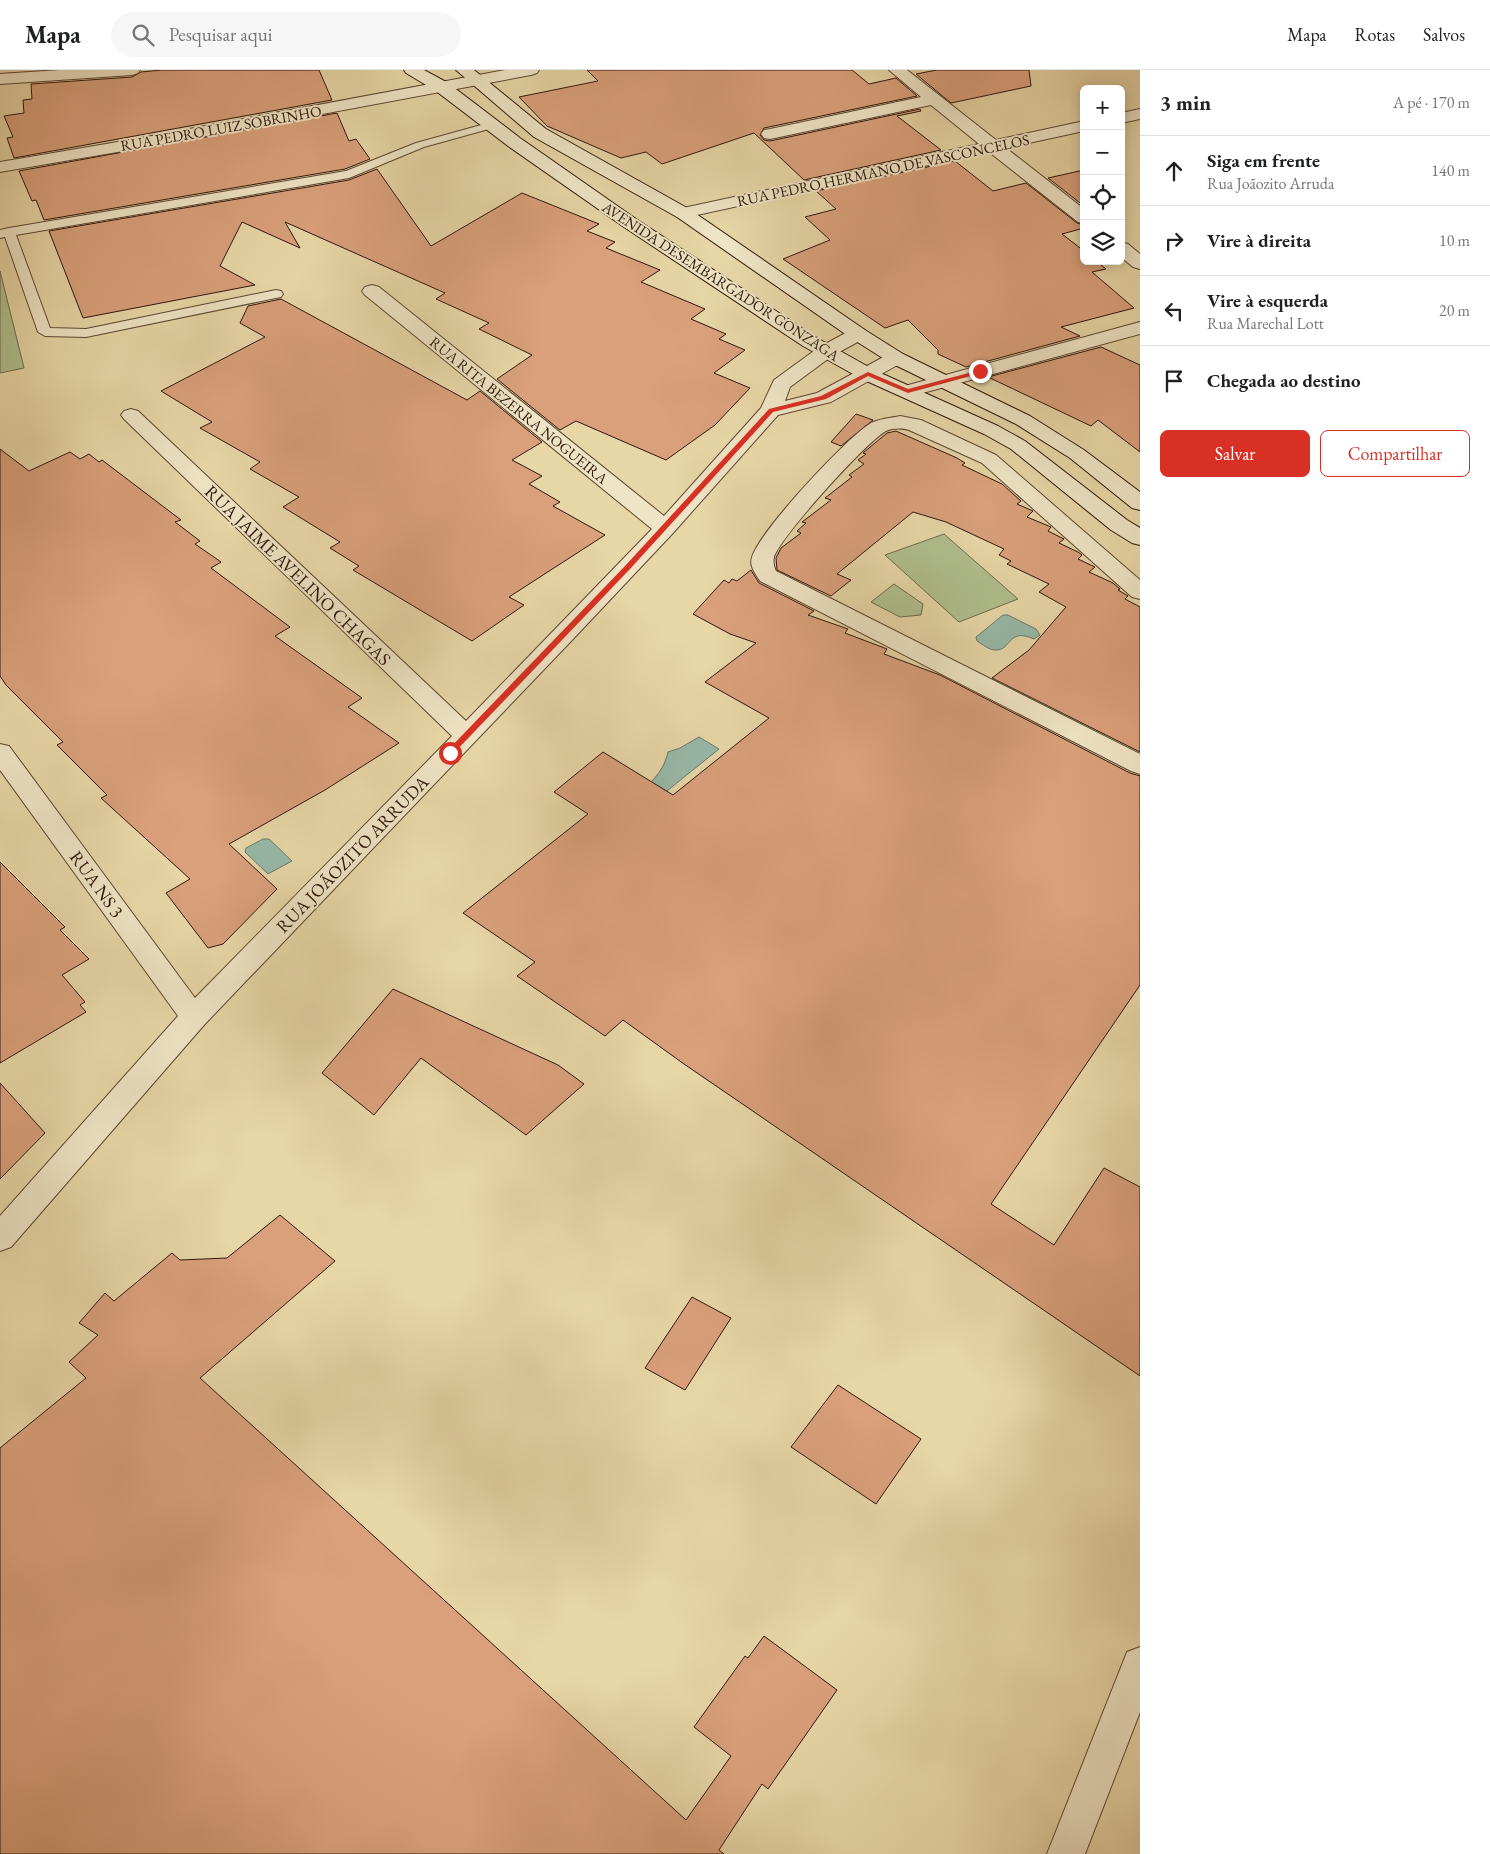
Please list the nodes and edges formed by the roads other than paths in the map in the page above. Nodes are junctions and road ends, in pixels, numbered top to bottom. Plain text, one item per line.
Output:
1 (132, 70) edge
2 (412, 70) edge
3 (531, 70) edge
4 (897, 70) edge
5 (471, 75) edge
6 (0, 80) edge
7 (442, 88) junction
8 (934, 99) junction
9 (1140, 114) edge
10 (1125, 117) edge
11 (492, 126) junction
12 (1080, 127) edge
13 (770, 134) dead end
14 (994, 147) junction
15 (0, 167) edge
16 (683, 213) junction
17 (1080, 215) edge
18 (4, 233) edge
19 (1125, 251) edge
20 (1140, 262) edge
21 (372, 291) dead end
22 (276, 294) dead end
23 (1140, 328) edge
24 (858, 334) junction
25 (825, 352) junction
26 (896, 358) junction
27 (868, 374) junction
28 (944, 382) junction
29 (908, 391) junction
30 (771, 410) junction
31 (132, 414) dead end
32 (1140, 503) edge
33 (665, 528) junction
34 (1140, 538) edge
35 (1140, 592) edge
36 (466, 734) junction
37 (0, 752) edge
38 (1140, 765) edge
39 (194, 1017) junction
40 (0, 1238) edge
41 (1140, 1664) edge
42 (1066, 1854) edge

1 - 6 street
2 - 7 street, AVENIDA DESEMBARGADOR GONZAGA
3 - 5 street, RUA PEDRO LUIZ SOBRINHO
4 - 8 street
5 - 7 street, RUA PEDRO LUIZ SOBRINHO
5 - 16 street, AVENIDA DESEMBARGADOR GONZAGA
7 - 11 street, AVENIDA DESEMBARGADOR GONZAGA
7 - 15 street, RUA PEDRO LUIZ SOBRINHO
8 - 13 street
8 - 14 street
9 - 10 street
11 - 18 lane
11 - 25 street, AVENIDA DESEMBARGADOR GONZAGA
12 - 14 street, RUA PEDRO HERMANO DE VASCONCELOS
14 - 16 street, RUA PEDRO HERMANO DE VASCONCELOS
14 - 17 street
16 - 24 street, AVENIDA DESEMBARGADOR GONZAGA
18 - 22 lane
19 - 20 street
21 - 33 street, RUA RITA BEZERRA NOGUEIRA
23 - 28 street
24 - 25 street, RUA JOÃOZITO ARRUDA
24 - 26 street, AVENIDA DESEMBARGADOR GONZAGA
25 - 27 street, AVENIDA DESEMBARGADOR GONZAGA
25 - 30 street, RUA JOÃOZITO ARRUDA
26 - 27 street
26 - 28 street, AVENIDA DESEMBARGADOR GONZAGA
27 - 29 street, AVENIDA DESEMBARGADOR GONZAGA
27 - 30 street
28 - 29 street
28 - 32 street, AVENIDA DESEMBARGADOR GONZAGA
29 - 34 street, AVENIDA DESEMBARGADOR GONZAGA
30 - 33 street, RUA JOÃOZITO ARRUDA
31 - 36 street, RUA JAIME AVELINO CHAGAS
33 - 36 street, RUA JOÃOZITO ARRUDA
35 - 38 street
36 - 39 street, RUA JOÃOZITO ARRUDA
37 - 39 street, RUA NS 3
39 - 40 street, RUA JOÃOZITO ARRUDA
41 - 42 street

